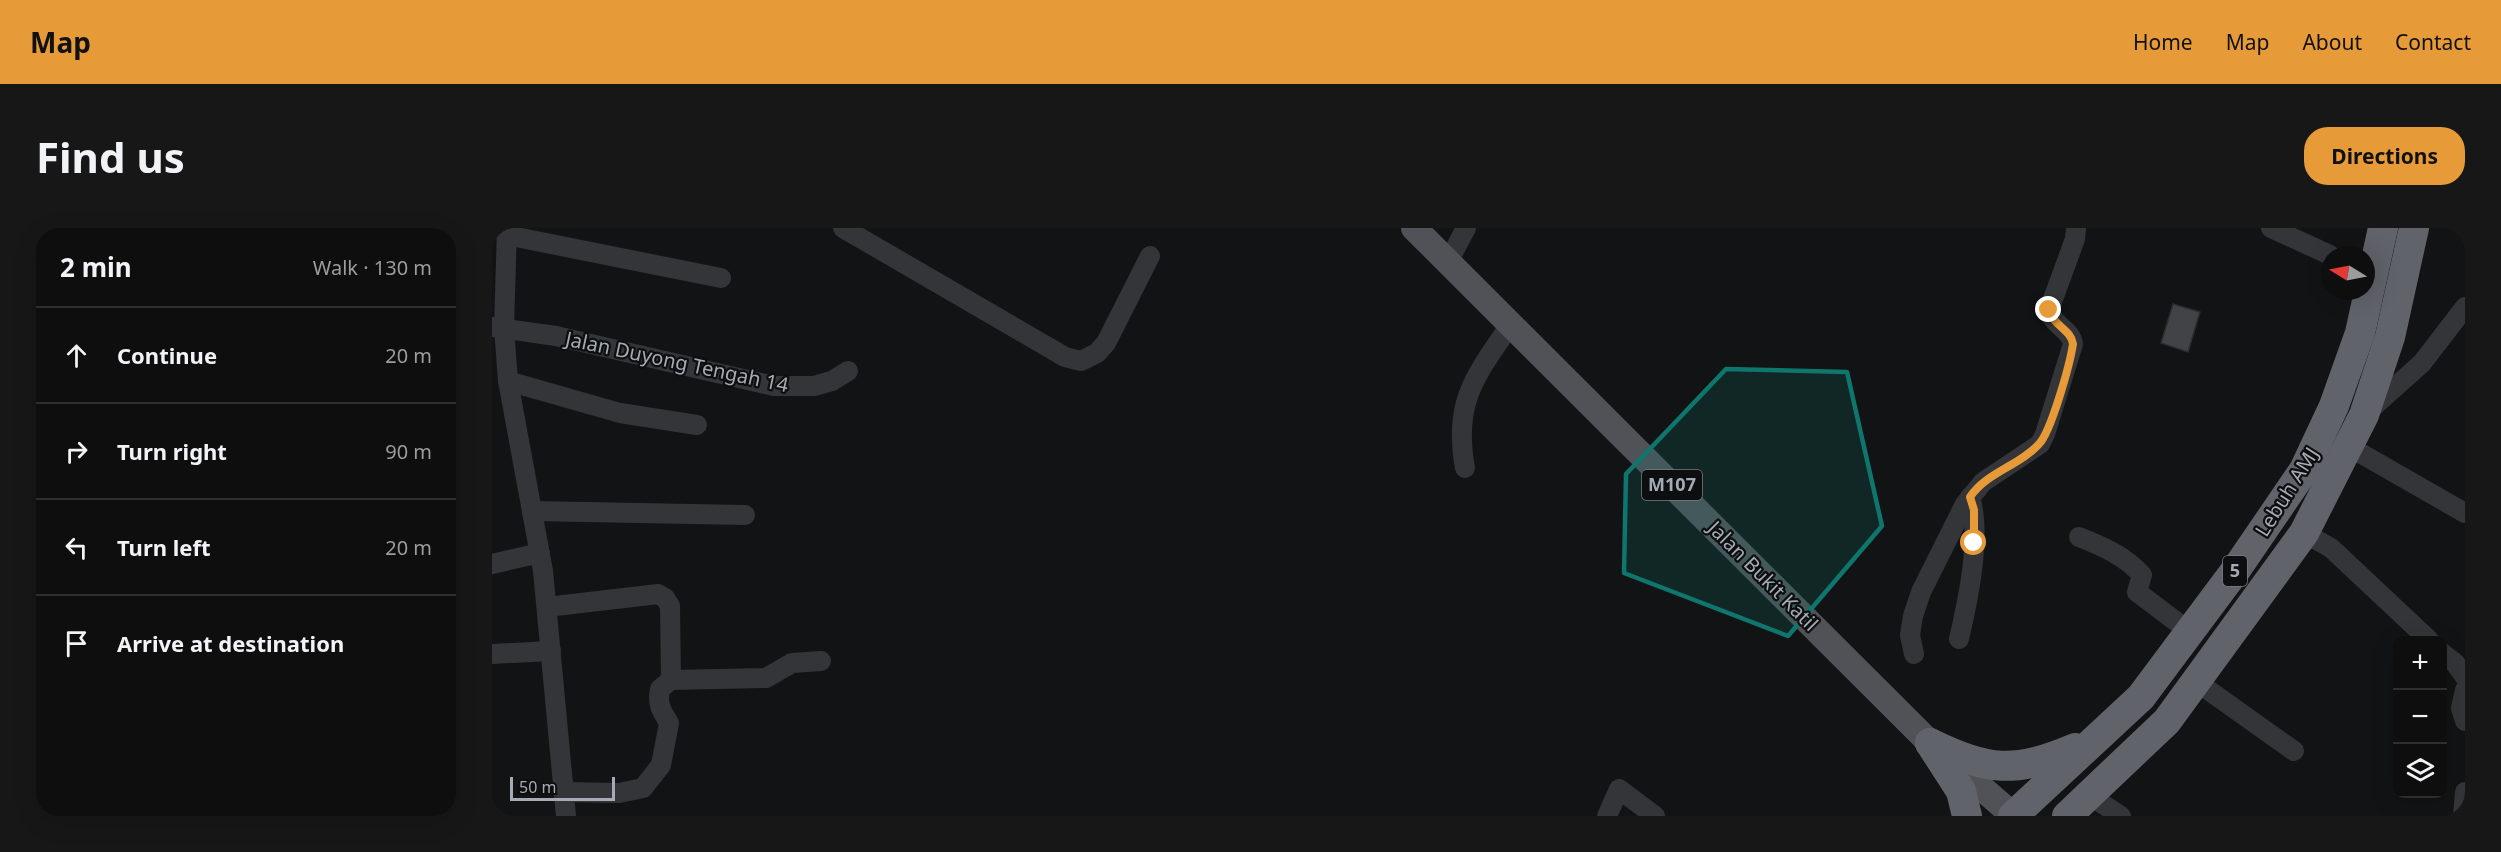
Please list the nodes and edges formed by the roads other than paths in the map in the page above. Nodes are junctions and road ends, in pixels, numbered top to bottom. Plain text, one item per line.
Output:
1 (843, 228) edge
2 (1414, 228) edge
3 (1466, 228) edge
4 (2076, 228) edge
5 (2271, 228) edge
6 (2383, 228) edge
7 (2414, 228) edge
8 (506, 232) edge
9 (2321, 251) edge
10 (1150, 256) dead end
11 (2375, 256) edge
12 (1448, 262) junction
13 (721, 278) dead end
14 (2366, 300) edge
15 (2465, 307) edge
16 (1511, 324) junction
17 (498, 327) edge
18 (848, 371) dead end
19 (502, 376) edge
20 (2364, 415) junction
21 (697, 425) dead end
22 (2348, 446) junction
23 (1465, 468) dead end
24 (1970, 497) junction
25 (532, 511) junction
26 (2465, 513) edge
27 (745, 515) dead end
28 (2304, 532) junction
29 (2079, 537) dead end
30 (540, 553) junction
31 (492, 564) edge
32 (547, 607) junction
33 (2190, 632) junction
34 (2425, 636) edge
35 (1959, 639) dead end
36 (551, 651) junction
37 (492, 654) edge
38 (1914, 654) dead end
39 (2447, 657) edge
40 (821, 661) dead end
41 (2465, 677) edge
42 (671, 680) junction
43 (2197, 682) junction
44 (2465, 690) edge
45 (2465, 721) edge
46 (2091, 741) junction
47 (1930, 742) junction
48 (2294, 750) dead end
49 (564, 792) junction
50 (2465, 792) edge
51 (2089, 795) junction
52 (566, 816) edge
53 (1607, 816) edge
54 (1655, 816) edge
55 (1967, 816) edge
56 (2014, 816) edge
57 (2067, 816) edge
58 (2121, 816) edge
59 (2463, 816) edge

1 - 10 street
2 - 12 main road, Jalan Bukit Katil / M107
3 - 12 street
4 - 24 street
5 - 9 street
6 - 11 highway, Lebuh AMJ / 5
7 - 20 highway, Lebuh AMJ / 5
8 - 13 street
8 - 17 street
12 - 16 main road, Jalan Bukit Katil / M107
14 - 33 highway, Lebuh AMJ / 5
15 - 20 street
16 - 23 street
16 - 47 main road, Jalan Bukit Katil / M107
17 - 18 street, Jalan Duyong Tengah 14
17 - 19 street
19 - 21 street
19 - 25 street
20 - 22 highway, Lebuh AMJ / 5
22 - 26 street
22 - 28 highway, Lebuh AMJ / 5
24 - 35 street
24 - 38 street
25 - 27 street
25 - 30 street
28 - 34 street
28 - 43 highway, Lebuh AMJ / 5
29 - 33 street
30 - 31 street
30 - 32 street
32 - 36 street
32 - 42 street
33 - 46 highway, Lebuh AMJ / 5
36 - 37 street
36 - 49 street
39 - 41 street
40 - 42 street
42 - 49 street
43 - 48 street
43 - 51 highway, Lebuh AMJ / 5
44 - 45 street
46 - 47 highway
46 - 56 highway, Lebuh AMJ / 5
47 - 55 highway
47 - 56 main road, Jalan Bukit Katil / M107
49 - 52 street
50 - 59 street
51 - 57 highway, Lebuh AMJ / 5
51 - 58 street
53 - 54 street

